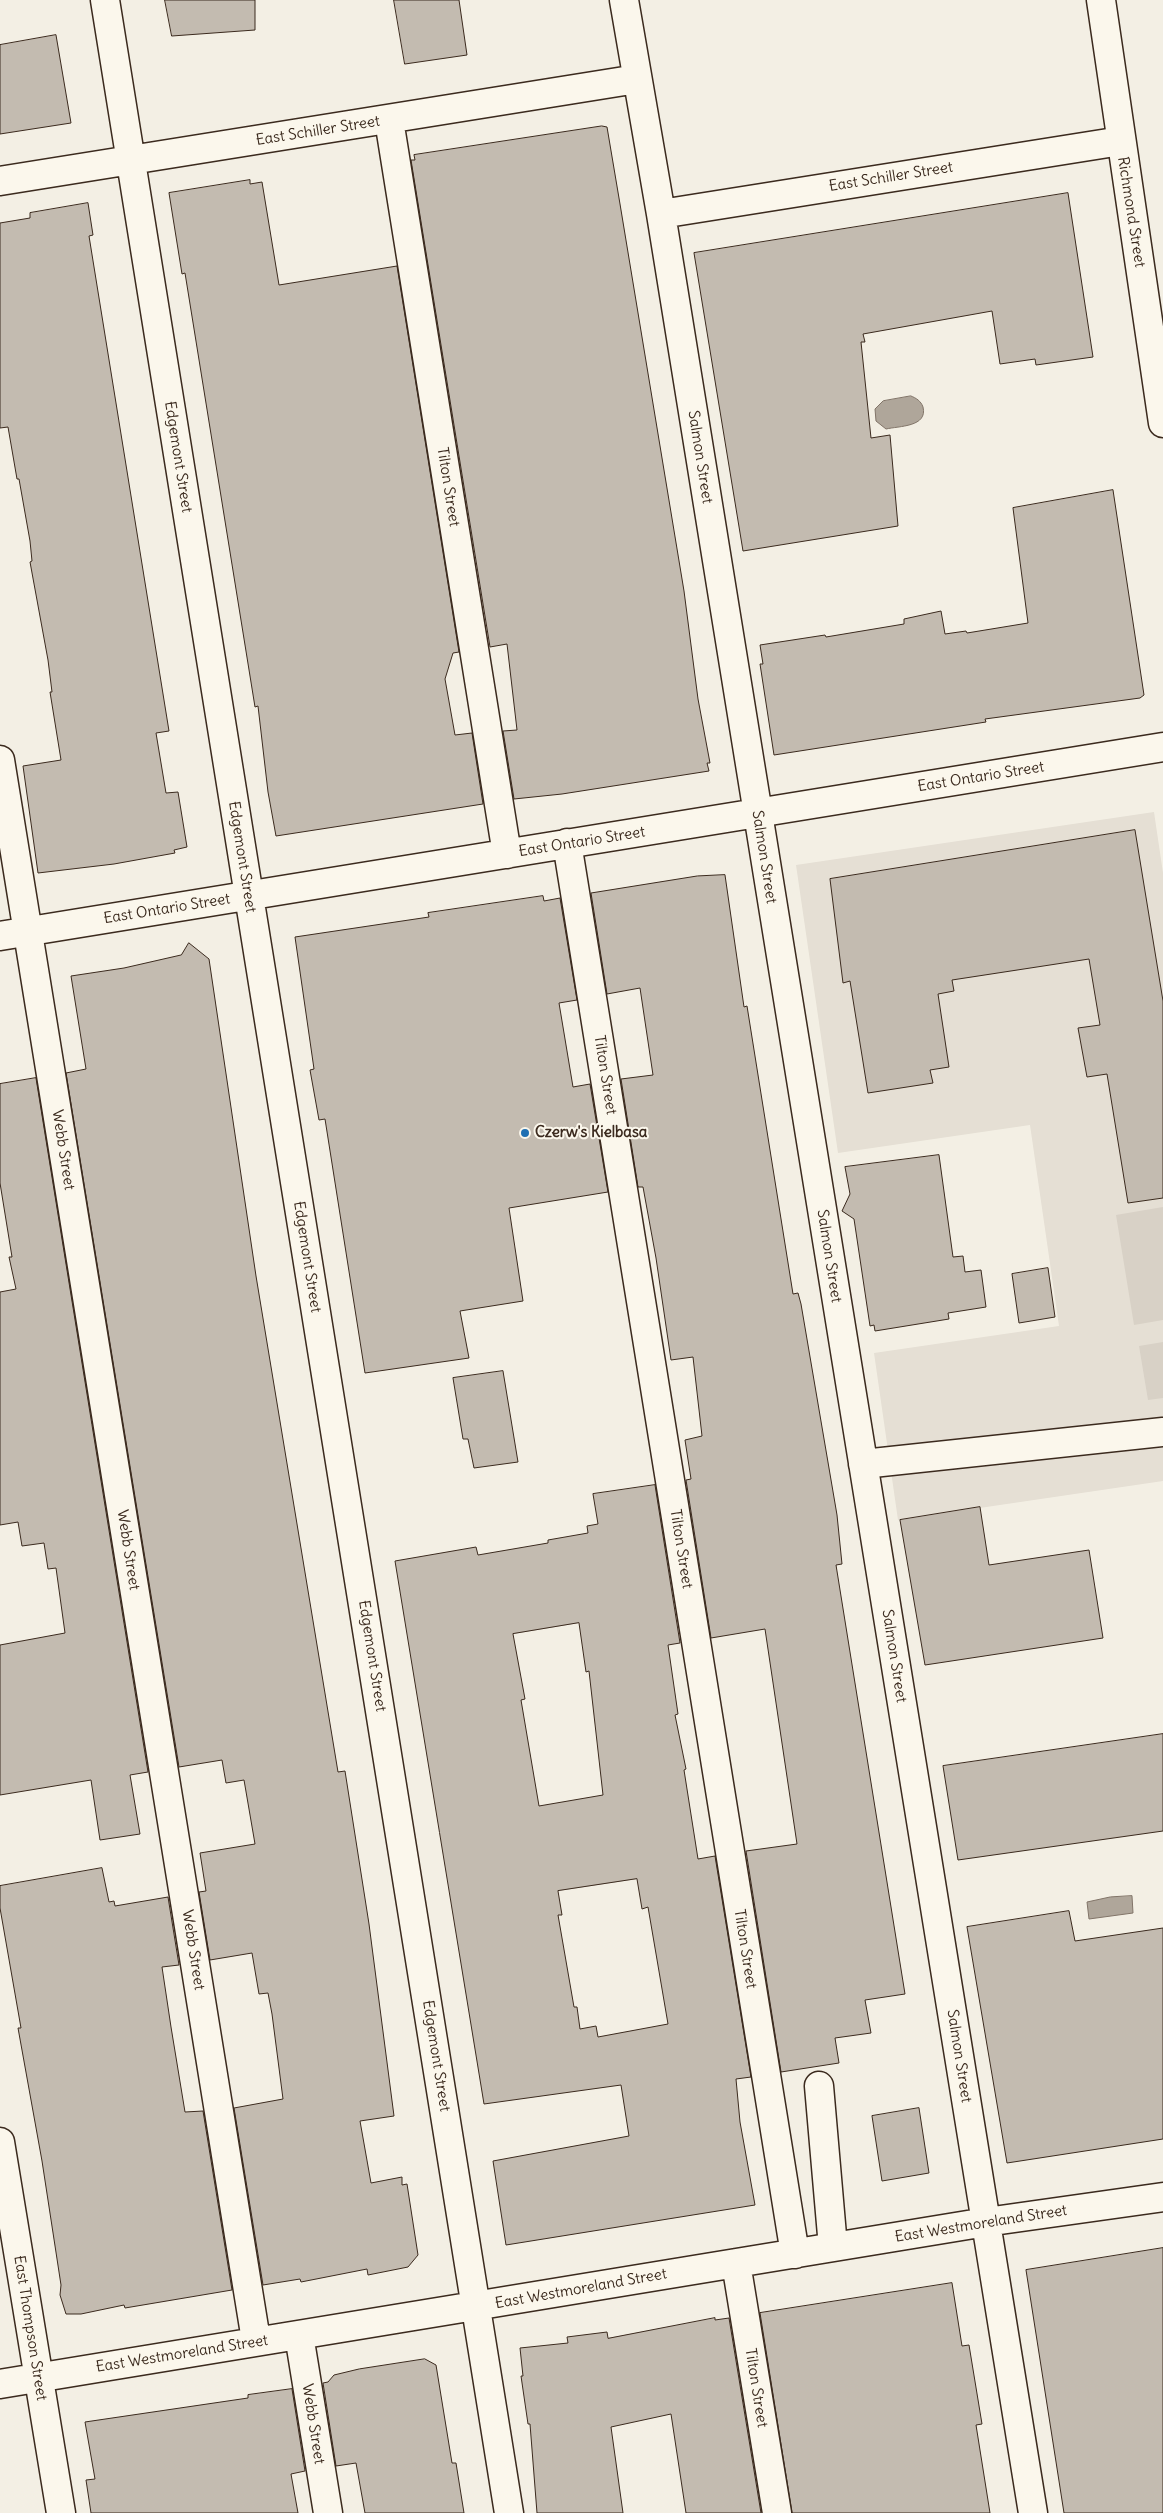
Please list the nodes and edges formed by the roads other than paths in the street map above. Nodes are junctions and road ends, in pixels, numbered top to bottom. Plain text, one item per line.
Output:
1 (105, 0) edge
2 (624, 0) edge
3 (1102, 0) edge
4 (637, 80) junction
5 (389, 120) junction
6 (1121, 141) junction
7 (131, 160) junction
8 (0, 181) edge
9 (661, 214) junction
10 (1163, 423) edge
11 (1163, 747) edge
12 (0, 760) edge
13 (757, 814) junction
14 (567, 843) junction
15 (507, 854) junction
16 (248, 896) junction
17 (28, 931) junction
18 (0, 936) edge
19 (1163, 1432) edge
20 (863, 1464) junction
21 (820, 2086) dead end
22 (0, 2142) edge
23 (1163, 2197) edge
24 (986, 2222) junction
25 (834, 2247) junction
26 (795, 2254) junction
27 (736, 2263) junction
28 (476, 2306) junction
29 (299, 2335) junction
30 (256, 2340) junction
31 (39, 2378) junction
32 (0, 2384) edge
33 (60, 2513) edge
34 (328, 2513) edge
35 (509, 2513) edge
36 (777, 2513) edge
37 (1033, 2513) edge

1 - 7 street, Edgemont Street
2 - 4 street, Salmon Street
3 - 6 street, Richmond Street
4 - 5 street, East Schiller Street
4 - 9 street, Salmon Street
5 - 7 street, East Schiller Street
5 - 15 street, Tilton Street
6 - 9 street, East Schiller Street
6 - 10 street, Richmond Street
7 - 8 street, East Schiller Street
7 - 16 street, Edgemont Street
9 - 13 street, Salmon Street
11 - 13 street, East Ontario Street
12 - 17 street, Webb Street
13 - 14 street, East Ontario Street
13 - 20 street, Salmon Street
14 - 15 street, East Ontario Street
14 - 26 street, Tilton Street
15 - 16 street, East Ontario Street
16 - 17 street, East Ontario Street
16 - 28 street, Edgemont Street
17 - 18 street, East Ontario Street
17 - 30 street, Webb Street
19 - 20 street
20 - 24 street, Salmon Street
21 - 25 street
22 - 31 street, East Thompson Street
23 - 24 street, East Westmoreland Street
24 - 25 street, East Westmoreland Street
24 - 37 street, Salmon Street
25 - 26 street, East Westmoreland Street
26 - 27 street, East Westmoreland Street
27 - 28 street, East Westmoreland Street
27 - 36 street, Tilton Street
28 - 29 street, East Westmoreland Street
28 - 35 street, Edgemont Street
29 - 30 street, East Westmoreland Street
29 - 34 street, Webb Street
30 - 31 street, East Westmoreland Street
31 - 32 street, East Westmoreland Street
31 - 33 street, East Thompson Street

